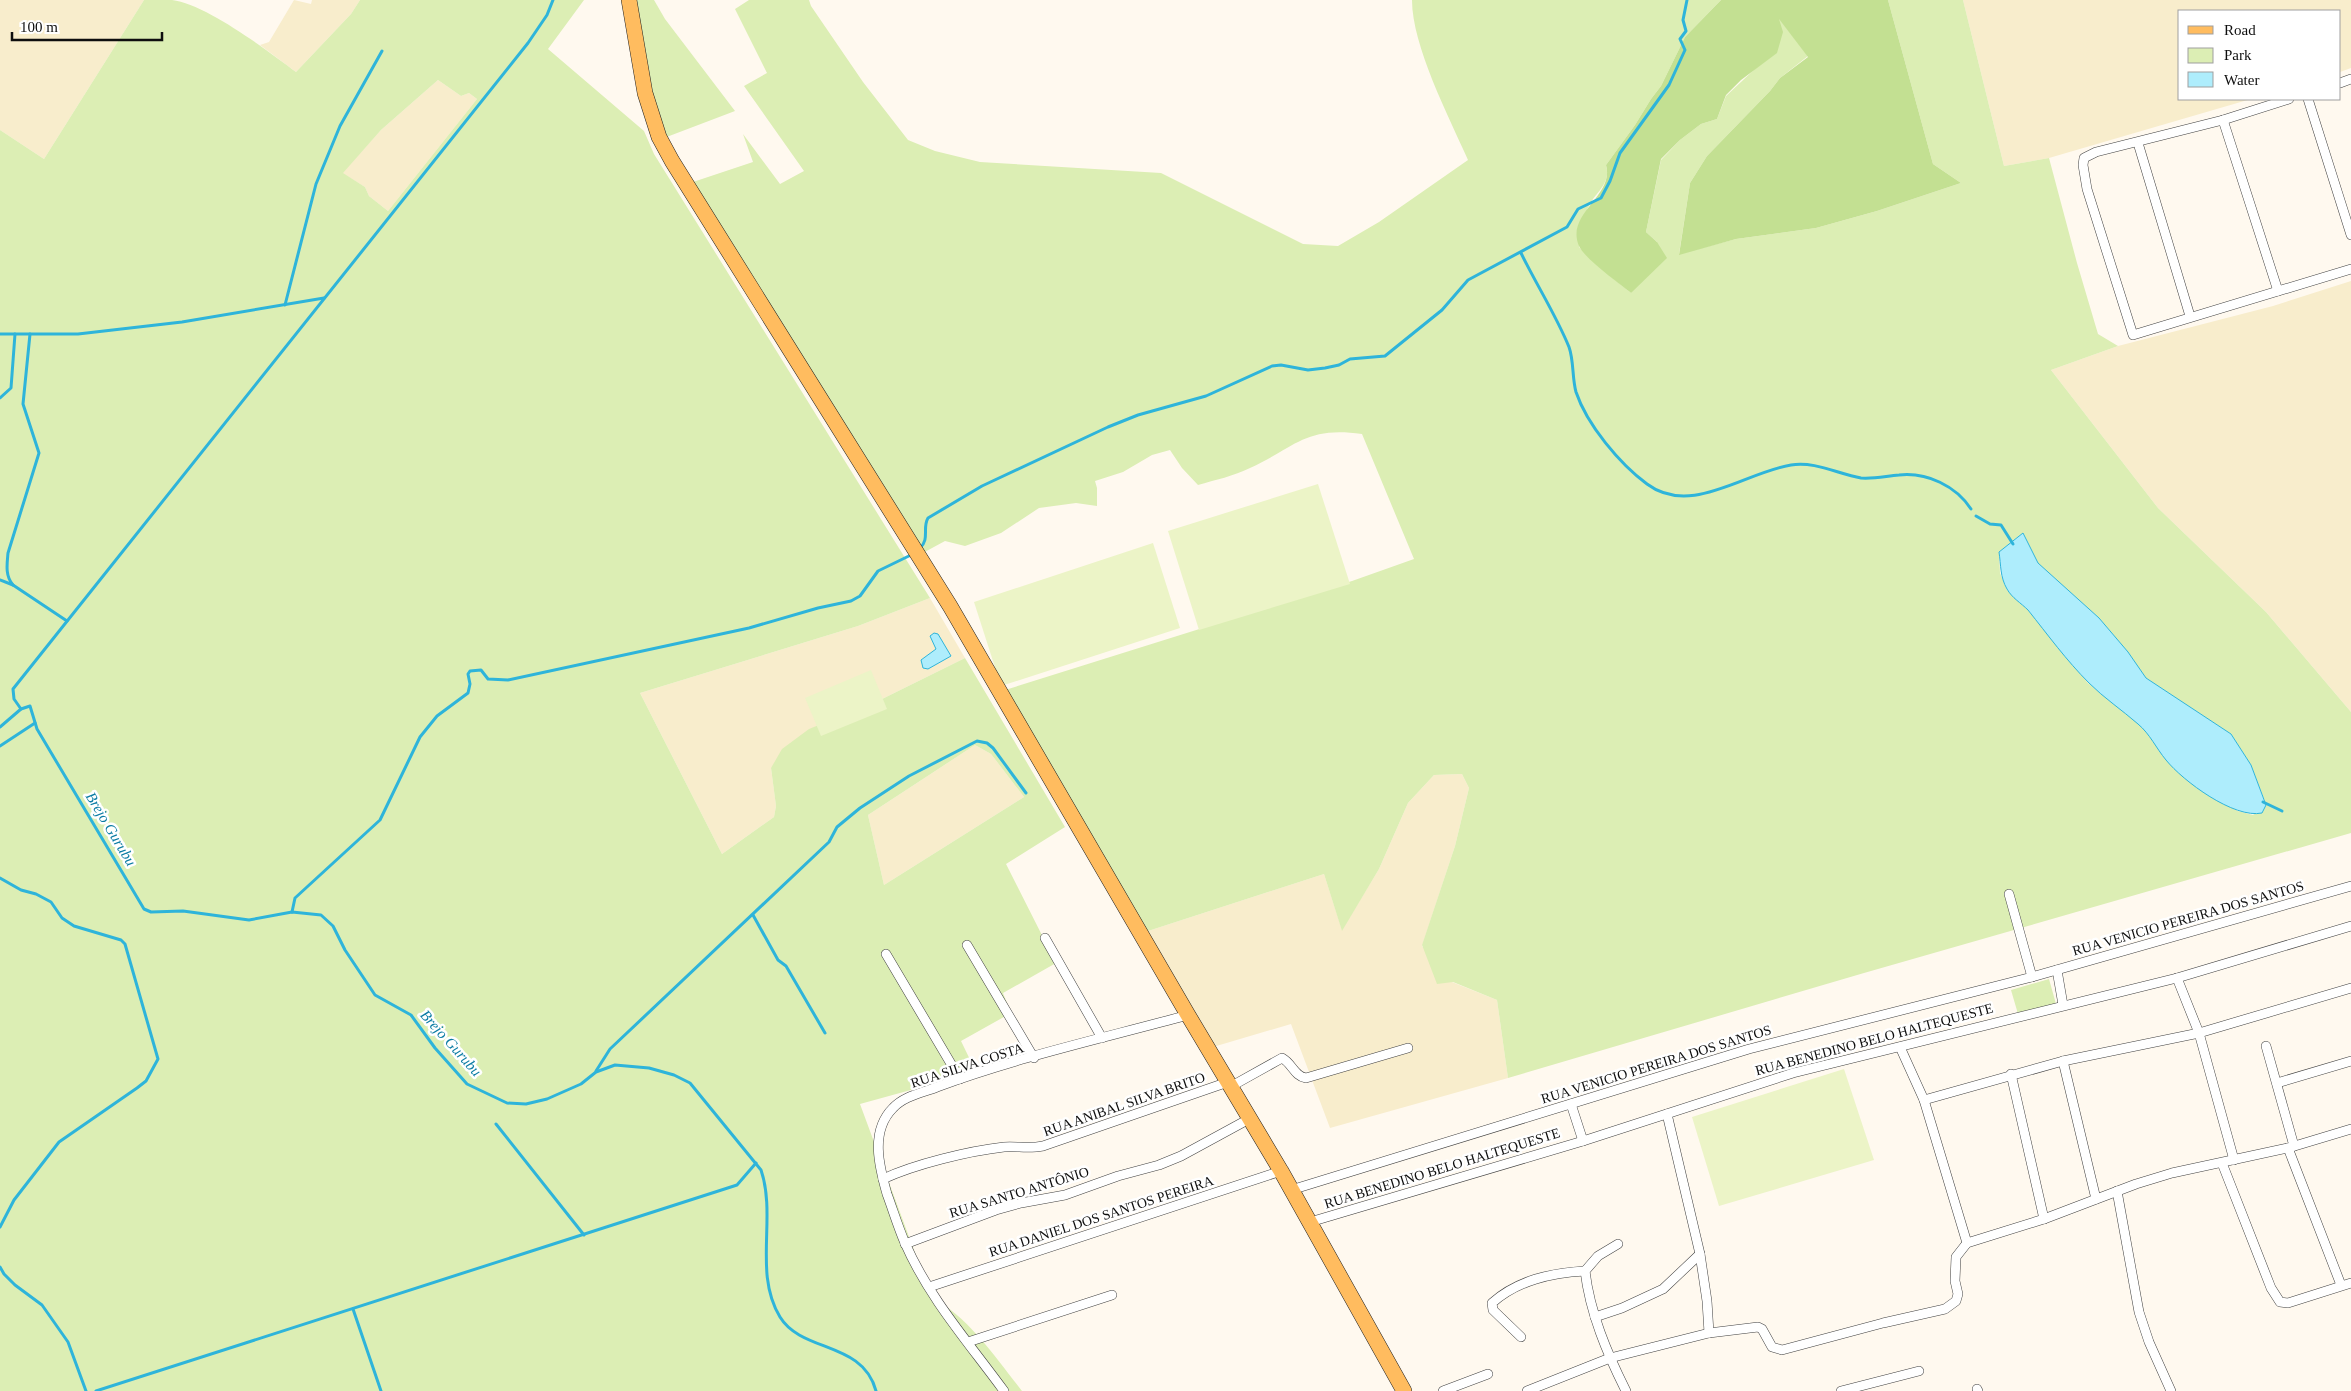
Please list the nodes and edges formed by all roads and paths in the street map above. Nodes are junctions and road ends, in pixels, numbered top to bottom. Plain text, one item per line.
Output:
1 (629, 0) edge
2 (2286, 100) edge
3 (2308, 100) edge
4 (2223, 120) junction
5 (2138, 143) junction
6 (2351, 235) edge
7 (2351, 269) edge
8 (2278, 291) junction
9 (2190, 316) junction
10 (2351, 886) edge
11 (2009, 894) dead end
12 (2351, 926) edge
13 (1045, 938) dead end
14 (967, 945) dead end
15 (886, 954) dead end
16 (2057, 970) junction
17 (2032, 977) junction
18 (2177, 978) junction
19 (2351, 988) edge
20 (2063, 1005) junction
21 (1188, 1015) junction
22 (2199, 1032) junction
23 (1102, 1038) junction
24 (2266, 1046) dead end
25 (1900, 1047) junction
26 (1408, 1048) dead end
27 (1034, 1058) junction
28 (2063, 1061) junction
29 (2351, 1061) edge
30 (2011, 1074) junction
31 (960, 1079) junction
32 (2277, 1083) junction
33 (1229, 1085) junction
34 (1924, 1100) junction
35 (1571, 1104) junction
36 (1667, 1114) junction
37 (1249, 1118) junction
38 (2351, 1129) edge
39 (1583, 1141) junction
40 (2291, 1147) junction
41 (2234, 1160) junction
42 (2222, 1163) junction
43 (1281, 1171) junction
44 (883, 1179) junction
45 (1291, 1190) junction
46 (2117, 1191) junction
47 (2096, 1199) junction
48 (2044, 1219) junction
49 (1310, 1222) junction
50 (1967, 1242) junction
51 (905, 1244) junction
52 (1618, 1244) dead end
53 (1700, 1254) junction
54 (1585, 1271) junction
55 (2351, 1283) edge
56 (2341, 1285) junction
57 (929, 1287) junction
58 (1112, 1295) dead end
59 (1595, 1317) junction
60 (1708, 1333) junction
61 (1521, 1337) dead end
62 (968, 1342) junction
63 (1610, 1358) junction
64 (1919, 1371) dead end
65 (1488, 1374) dead end
66 (1540, 1389) edge
67 (1004, 1391) edge
68 (1404, 1391) edge
69 (1443, 1391) edge
70 (1527, 1391) edge
71 (1626, 1391) edge
72 (1841, 1391) edge
73 (2171, 1391) edge

1 - 21 main road
2 - 4 street
3 - 6 street
4 - 5 street
4 - 8 street
5 - 9 street
5 - 9 street
7 - 8 street
8 - 9 street
10 - 16 street, RUA VENICIO PEREIRA DOS SANTOS
11 - 17 street
12 - 18 street, RUA BENEDINO BELO HALTEQUESTE
13 - 23 street
14 - 27 street
15 - 31 street
16 - 17 street, RUA VENICIO PEREIRA DOS SANTOS
16 - 20 street
17 - 35 street, RUA VENICIO PEREIRA DOS SANTOS
18 - 20 street, RUA BENEDINO BELO HALTEQUESTE
18 - 22 street
19 - 22 street
20 - 25 street, RUA BENEDINO BELO HALTEQUESTE
21 - 23 street, RUA SILVA COSTA
21 - 33 main road
22 - 28 street
22 - 41 street
23 - 27 street, RUA SILVA COSTA
24 - 32 street
25 - 34 street
25 - 36 street, RUA BENEDINO BELO HALTEQUESTE
26 - 33 street, RUA ANIBAL SILVA BRITO
27 - 31 street, RUA SILVA COSTA
28 - 30 street
28 - 47 street
29 - 32 street
30 - 34 street
30 - 48 street
31 - 44 street, RUA SILVA COSTA
32 - 40 street
33 - 37 main road
33 - 44 street, RUA ANIBAL SILVA BRITO
34 - 50 street
35 - 39 street, RUA BENEDINO BELO HALTEQUESTE
35 - 45 street, RUA VENICIO PEREIRA DOS SANTOS
36 - 39 street, RUA BENEDINO BELO HALTEQUESTE
36 - 53 street
37 - 43 main road
37 - 51 street, RUA SANTO ANTÔNIO
38 - 40 street
39 - 49 street, RUA BENEDINO BELO HALTEQUESTE
40 - 41 street
40 - 56 street
41 - 42 street
42 - 46 street
42 - 56 street
43 - 45 main road
43 - 57 street, RUA DANIEL DOS SANTOS PEREIRA
44 - 51 street, RUA SILVA COSTA
45 - 49 main road
46 - 47 street
46 - 73 street
47 - 48 street
48 - 50 street
49 - 68 main road
50 - 60 street
51 - 57 street, RUA SILVA COSTA
52 - 54 street
53 - 59 street
53 - 60 street
54 - 59 street
54 - 61 street
55 - 56 street
57 - 62 street, RUA SILVA COSTA
58 - 62 street
59 - 63 street
60 - 63 street
62 - 67 street, RUA SILVA COSTA
63 - 66 street
63 - 71 street
64 - 72 street
65 - 69 street
66 - 70 street

